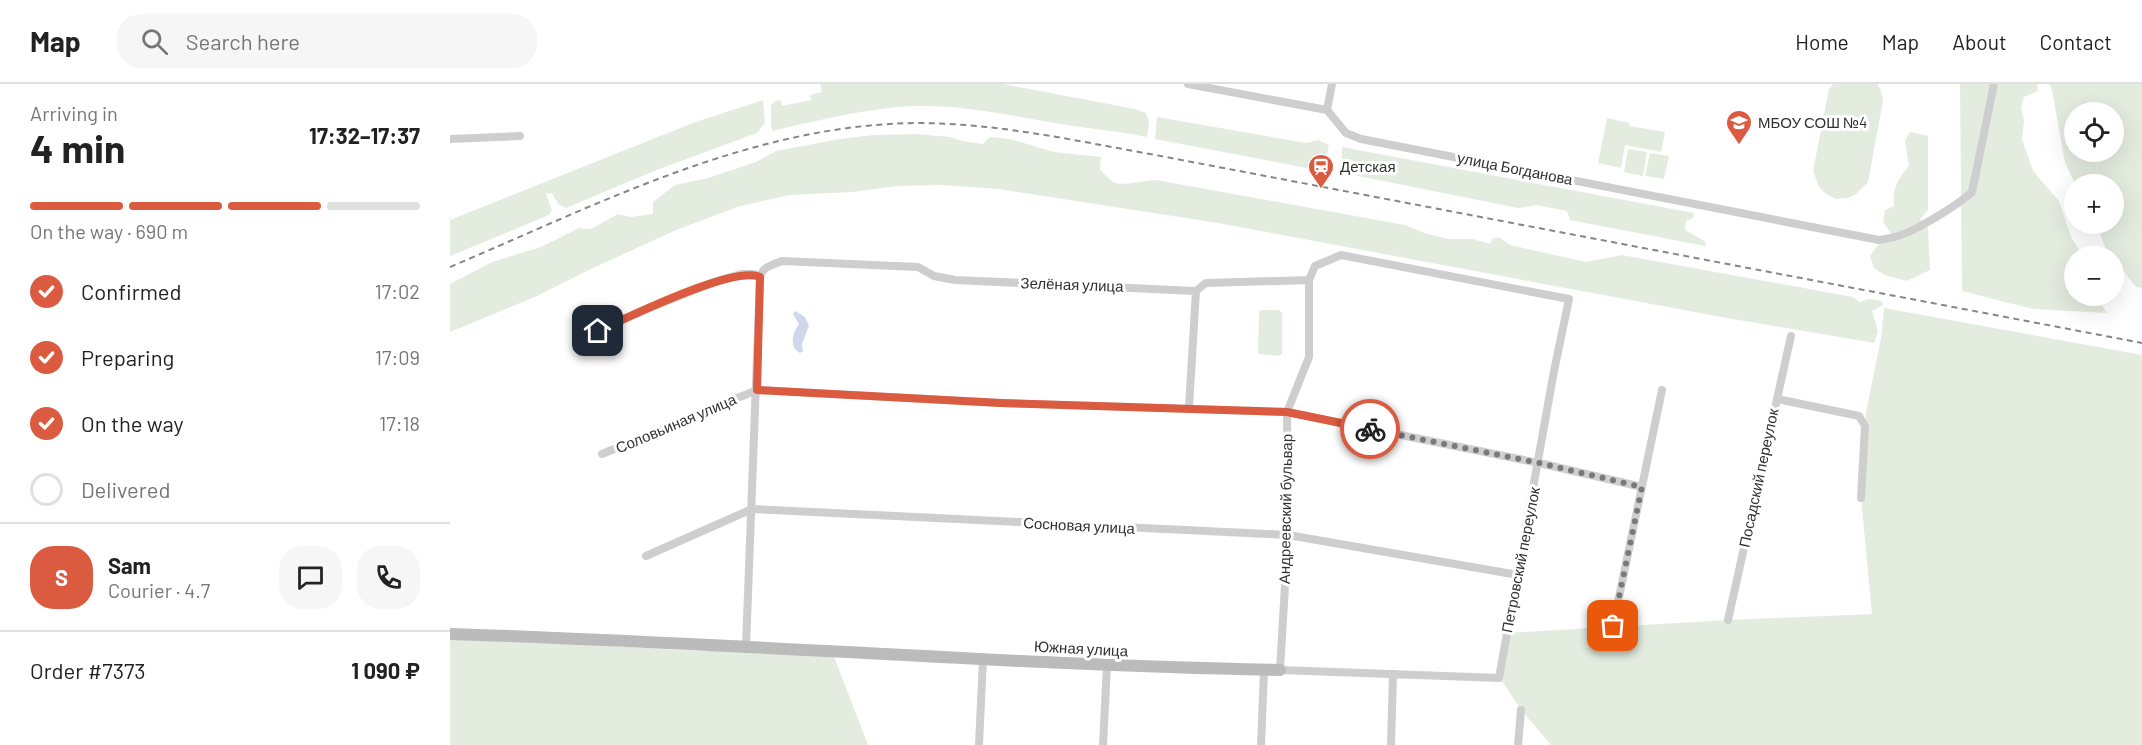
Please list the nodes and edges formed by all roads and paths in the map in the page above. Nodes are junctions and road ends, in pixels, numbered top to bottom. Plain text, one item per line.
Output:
1 (1188, 84) edge
2 (1332, 84) edge
3 (1994, 84) edge
4 (1327, 110) junction
5 (520, 136) dead end
6 (450, 139) edge
7 (760, 277) junction
8 (1309, 280) junction
9 (1196, 291) junction
10 (1791, 336) dead end
11 (580, 339) dead end
12 (757, 390) junction
13 (1662, 390) dead end
14 (1777, 399) junction
15 (1189, 408) junction
16 (1287, 412) junction
17 (602, 454) dead end
18 (1539, 463) junction
19 (1642, 487) junction
20 (1861, 498) dead end
21 (752, 509) junction
22 (1288, 535) junction
23 (646, 556) dead end
24 (1518, 575) junction
25 (1728, 620) dead end
26 (1613, 626) dead end
27 (450, 634) edge
28 (746, 646) junction
29 (983, 659) junction
30 (1107, 666) junction
31 (1264, 670) junction
32 (1280, 670) junction
33 (1393, 674) junction
34 (1500, 678) joint
35 (1521, 710) dead end
36 (979, 745) edge
37 (1103, 745) edge
38 (1261, 745) edge
39 (1391, 745) edge
40 (1518, 745) edge

1 - 4 street
2 - 4 street
3 - 4 street, улица Богданова
5 - 6 street
7 - 9 street, Зелёная улица
7 - 11 street
7 - 12 street
8 - 9 street, Зелёная улица
8 - 16 street, Андреевский бульвар
8 - 18 street, Петровский переулок
9 - 15 street
10 - 14 street, Посадский переулок
12 - 15 street, Соловьиная улица
12 - 17 street, Соловьиная улица
12 - 21 street
13 - 19 street
14 - 20 street
14 - 25 street, Посадский переулок
15 - 16 street, Соловьиная улица
16 - 18 street, Соловьиная улица
16 - 22 street, Андреевский бульвар
18 - 19 street, Соловьиная улица
18 - 24 street, Петровский переулок
19 - 26 street
21 - 22 street, Сосновая улица
21 - 23 street, Сосновая улица
21 - 28 street
22 - 24 street, Сосновая улица
22 - 32 street, Андреевский бульвар
24 - 34 street, Петровский переулок
27 - 28 street, Южная улица
28 - 29 street, Южная улица
29 - 30 street, Южная улица
29 - 36 street
30 - 31 street, Южная улица
30 - 37 street
31 - 32 street, Южная улица
31 - 38 street
32 - 33 street, Южная улица
33 - 34 street, Южная улица
33 - 39 street
35 - 40 street

